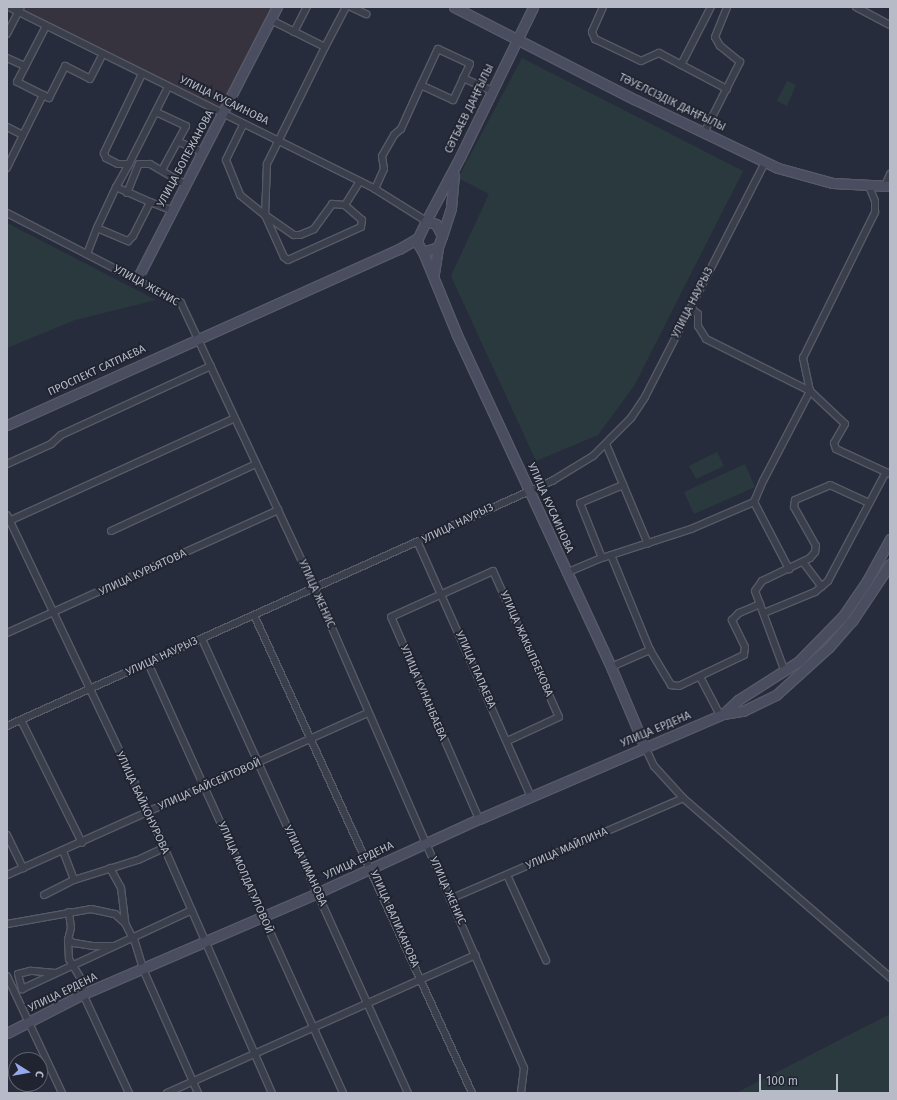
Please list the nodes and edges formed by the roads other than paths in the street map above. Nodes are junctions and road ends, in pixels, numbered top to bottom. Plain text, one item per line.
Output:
1 (9, 7) edge
2 (277, 7) edge
3 (307, 7) edge
4 (346, 7) edge
5 (351, 7) edge
6 (454, 7) edge
7 (534, 7) edge
8 (604, 7) edge
9 (710, 7) edge
10 (727, 7) edge
11 (856, 7) edge
12 (20, 10) edge
13 (366, 14) dead end
14 (271, 20) junction
15 (890, 24) edge
16 (46, 26) junction
17 (294, 32) junction
18 (7, 34) edge
19 (517, 39) junction
20 (325, 47) junction
21 (103, 54) junction
22 (7, 58) edge
23 (681, 65) junction
24 (25, 66) junction
25 (142, 74) junction
26 (463, 78) junction
27 (421, 85) junction
28 (168, 87) junction
29 (727, 89) junction
30 (492, 91) junction
31 (43, 95) junction
32 (156, 112) junction
33 (223, 115) junction
34 (243, 125) junction
35 (7, 127) edge
36 (704, 132) junction
37 (23, 135) junction
38 (278, 141) junction
39 (179, 142) junction
40 (203, 152) junction
41 (765, 162) junction
42 (129, 164) junction
43 (455, 167) junction
44 (7, 168) edge
45 (162, 170) junction
46 (890, 174) edge
47 (360, 181) junction
48 (186, 185) junction
49 (869, 186) junction
50 (887, 186) edge
51 (116, 187) junction
52 (375, 188) junction
53 (127, 193) junction
54 (150, 202) junction
55 (345, 205) junction
56 (172, 211) junction
57 (7, 213) edge
58 (265, 215) junction
59 (426, 221) junction
60 (97, 228) junction
61 (442, 236) junction
62 (418, 238) junction
63 (438, 247) junction
64 (399, 249) junction
65 (422, 251) junction
66 (87, 254) junction
67 (434, 278) junction
68 (137, 279) junction
69 (691, 308) junction
70 (197, 338) junction
71 (211, 366) junction
72 (810, 391) junction
73 (235, 418) junction
74 (7, 425) edge
75 (606, 444) junction
76 (7, 464) edge
77 (256, 464) junction
78 (888, 473) edge
79 (623, 485) junction
80 (530, 490) junction
81 (754, 502) junction
82 (869, 503) junction
83 (278, 510) junction
84 (8, 518) edge
85 (111, 531) dead end
86 (890, 539) edge
87 (418, 543) junction
88 (648, 544) junction
89 (611, 555) junction
90 (602, 558) junction
91 (803, 562) junction
92 (890, 564) edge
93 (789, 569) junction
94 (566, 573) junction
95 (822, 587) junction
96 (315, 589) junction
97 (441, 594) junction
98 (760, 604) junction
99 (54, 613) junction
100 (764, 613) junction
101 (254, 615) junction
102 (7, 633) edge
103 (202, 639) junction
104 (650, 650) junction
105 (148, 663) junction
106 (611, 667) junction
107 (785, 672) junction
108 (700, 677) junction
109 (89, 690) junction
110 (368, 713) junction
111 (721, 714) junction
112 (21, 720) junction
113 (7, 726) edge
114 (312, 739) junction
115 (507, 741) junction
116 (645, 747) junction
117 (258, 763) junction
118 (203, 786) junction
119 (531, 797) junction
120 (683, 798) junction
121 (149, 813) junction
122 (479, 819) junction
123 (7, 835) edge
124 (82, 843) junction
125 (426, 843) junction
126 (164, 848) junction
127 (63, 851) junction
128 (23, 868) junction
129 (110, 868) junction
130 (371, 868) junction
131 (7, 875) edge
132 (507, 875) junction
133 (74, 880) junction
134 (317, 893) junction
135 (44, 895) dead end
136 (450, 899) junction
137 (192, 910) junction
138 (69, 912) junction
139 (262, 917) junction
140 (125, 923) junction
141 (7, 924) edge
142 (134, 939) junction
143 (68, 940) junction
144 (206, 942) junction
145 (116, 946) junction
146 (475, 955) junction
147 (546, 960) dead end
148 (74, 965) junction
149 (143, 969) junction
150 (55, 973) junction
151 (7, 976) edge
152 (890, 977) edge
153 (420, 979) junction
154 (83, 994) junction
155 (367, 1004) junction
156 (30, 1022) junction
157 (313, 1028) junction
158 (7, 1033) edge
159 (255, 1054) junction
160 (193, 1081) junction
161 (62, 1093) edge
162 (129, 1093) edge
163 (167, 1093) edge
164 (198, 1093) edge
165 (272, 1093) edge
166 (343, 1093) edge
167 (408, 1093) edge
168 (472, 1093) edge
169 (521, 1093) edge

1 - 12 street, УЛИЦА КУСАИНОВА
2 - 14 street, УЛИЦА БОПЕЖАНОВА
3 - 17 street
4 - 20 street
5 - 13 street
6 - 19 street, ТӘУЕЛСІЗДІК ДАҢҒЫЛЫ
7 - 19 street, СӘТБАЕВ ДАҢҒЫЛЫ
8 - 23 street
9 - 23 street
10 - 29 street
11 - 15 street
12 - 16 street, УЛИЦА КУСАИНОВА
12 - 18 street
14 - 17 street
14 - 33 street, УЛИЦА БОПЕЖАНОВА
16 - 21 street, УЛИЦА КУСАИНОВА
16 - 24 street
17 - 20 street
19 - 30 street, СӘТБАЕВ ДАҢҒЫЛЫ
19 - 36 street, ТӘУЕЛСІЗДІК ДАҢҒЫЛЫ
20 - 38 street
21 - 25 street, УЛИЦА КУСАИНОВА
21 - 31 street
22 - 24 street
23 - 29 street
24 - 31 street
25 - 28 street, УЛИЦА КУСАИНОВА
25 - 42 street
26 - 27 street
26 - 27 street
26 - 30 street
27 - 52 street
28 - 32 street
28 - 33 street, УЛИЦА КУСАИНОВА
29 - 36 street
30 - 43 street, СӘТБАЕВ ДАҢҒЫЛЫ
31 - 37 street
32 - 39 street
32 - 42 street
33 - 34 street, УЛИЦА КУСАИНОВА
33 - 40 street, УЛИЦА БОПЕЖАНОВА
34 - 38 street, УЛИЦА КУСАИНОВА
34 - 58 street
35 - 37 street
36 - 41 street, ТӘУЕЛСІЗДІК ДАҢҒЫЛЫ
37 - 44 street
38 - 47 street, УЛИЦА КУСАИНОВА
38 - 58 street
39 - 40 street
39 - 45 street
40 - 48 street, УЛИЦА БОПЕЖАНОВА
41 - 49 street, ТӘУЕЛСІЗДІК ДАҢҒЫЛЫ
41 - 69 street, УЛИЦА НАУРЫЗ
42 - 51 street
43 - 59 street, СӘТБАЕВ ДАҢҒЫЛЫ
43 - 61 street
45 - 48 street
45 - 53 street
46 - 50 street
47 - 52 street, УЛИЦА КУСАИНОВА
47 - 55 street
48 - 56 street, УЛИЦА БОПЕЖАНОВА
49 - 50 street, ТӘУЕЛСІЗДІК ДАҢҒЫЛЫ
49 - 72 street
51 - 53 street
51 - 60 street
52 - 59 street, УЛИЦА КУСАИНОВА
53 - 54 street
54 - 56 street
54 - 60 street
55 - 58 street
55 - 58 street
56 - 68 street, УЛИЦА БОПЕЖАНОВА
57 - 66 street, УЛИЦА ЖЕНИС
59 - 61 street
59 - 62 street
60 - 66 street
61 - 63 street
62 - 64 street
62 - 65 street
63 - 65 street
63 - 67 street
64 - 65 street
64 - 70 street
65 - 67 street, УЛИЦА КУСАИНОВА
66 - 68 street, УЛИЦА ЖЕНИС
67 - 80 street, УЛИЦА КУСАИНОВА
68 - 70 street, УЛИЦА ЖЕНИС
69 - 72 street
69 - 75 street, УЛИЦА НАУРЫЗ
70 - 71 street, УЛИЦА ЖЕНИС
70 - 74 street, ПРОСПЕКТ САТПАЕВА
71 - 73 street, УЛИЦА ЖЕНИС
71 - 76 street
72 - 78 street
72 - 81 street
73 - 77 street, УЛИЦА ЖЕНИС
73 - 84 street
75 - 79 street
75 - 80 street, УЛИЦА НАУРЫЗ
77 - 83 street, УЛИЦА ЖЕНИС
77 - 85 street
78 - 82 street
79 - 88 street
79 - 90 street
80 - 87 street, УЛИЦА НАУРЫЗ
80 - 94 street, УЛИЦА КУСАИНОВА
81 - 88 street
81 - 93 street
82 - 91 street
82 - 95 street
83 - 96 street, УЛИЦА ЖЕНИС
83 - 99 street, УЛИЦА КУРЬЯТОВА
84 - 99 street, УЛИЦА БАЙКОНУРОВА
86 - 107 street, УЛИЦА ЕРДЕНА
87 - 96 street, УЛИЦА НАУРЫЗ
87 - 97 street, УЛИЦА ПАПАЕВА
88 - 89 street
89 - 90 street
89 - 104 street
90 - 94 street
91 - 93 street
91 - 95 street
92 - 111 street, УЛИЦА ЕРДЕНА
93 - 98 street
94 - 106 street, УЛИЦА КУСАИНОВА
95 - 100 street
96 - 101 street, УЛИЦА НАУРЫЗ
96 - 110 street, УЛИЦА ЖЕНИС
97 - 115 street, УЛИЦА ПАПАЕВА
97 - 115 street, УЛИЦА ЖАКЫПБЕКОВА
97 - 122 street, УЛИЦА КУНАНБАЕВА
98 - 100 street
98 - 108 street
99 - 102 street, УЛИЦА КУРЬЯТОВА
99 - 109 street, УЛИЦА БАЙКОНУРОВА
100 - 107 street
101 - 103 street, УЛИЦА НАУРЫЗ
101 - 114 street, УЛИЦА ВАЛИХАНОВА
103 - 105 street, УЛИЦА НАУРЫЗ
103 - 117 street, УЛИЦА ИМАНОВА
104 - 106 street
104 - 108 street
105 - 109 street, УЛИЦА НАУРЫЗ
105 - 118 street, УЛИЦА МОЛДАГУЛОВОЙ
106 - 116 street, УЛИЦА КУСАИНОВА
107 - 111 street, УЛИЦА ЕРДЕНА
108 - 111 street
109 - 112 street, УЛИЦА НАУРЫЗ
109 - 121 street, УЛИЦА БАЙКОНУРОВА
110 - 114 street, УЛИЦА БАЙСЕЙТОВОЙ
110 - 125 street, УЛИЦА ЖЕНИС
111 - 116 street, УЛИЦА ЕРДЕНА
112 - 113 street, УЛИЦА НАУРЫЗ
112 - 124 street
114 - 117 street, УЛИЦА БАЙСЕЙТОВОЙ
114 - 130 street, УЛИЦА ВАЛИХАНОВА
115 - 119 street, УЛИЦА ПАПАЕВА
116 - 119 street, УЛИЦА ЕРДЕНА
116 - 120 street
117 - 118 street, УЛИЦА БАЙСЕЙТОВОЙ
117 - 134 street, УЛИЦА ИМАНОВА
118 - 121 street, УЛИЦА БАЙСЕЙТОВОЙ
118 - 139 street, УЛИЦА МОЛДАГУЛОВОЙ
119 - 122 street, УЛИЦА ЕРДЕНА
120 - 132 street, УЛИЦА МАЙЛИНА
120 - 152 street
121 - 124 street, УЛИЦА БАЙСЕЙТОВОЙ
121 - 126 street, УЛИЦА БАЙКОНУРОВА
122 - 125 street, УЛИЦА ЕРДЕНА
123 - 128 street
124 - 127 street, УЛИЦА БАЙСЕЙТОВОЙ
125 - 130 street, УЛИЦА ЕРДЕНА
125 - 136 street, УЛИЦА ЖЕНИС
126 - 129 street
126 - 137 street, УЛИЦА БАЙКОНУРОВА
127 - 128 street, УЛИЦА БАЙСЕЙТОВОЙ
127 - 133 street
128 - 131 street, УЛИЦА БАЙСЕЙТОВОЙ
129 - 133 street
129 - 140 street
130 - 134 street, УЛИЦА ЕРДЕНА
130 - 153 street, УЛИЦА ВАЛИХАНОВА
132 - 136 street, УЛИЦА МАЙЛИНА
132 - 147 street
133 - 135 street
134 - 139 street, УЛИЦА ЕРДЕНА
134 - 155 street, УЛИЦА ИМАНОВА
136 - 146 street, УЛИЦА ЖЕНИС
137 - 142 street
137 - 144 street, УЛИЦА БАЙКОНУРОВА
138 - 140 street
138 - 141 street
138 - 143 street
139 - 144 street, УЛИЦА ЕРДЕНА
139 - 157 street, УЛИЦА МОЛДАГУЛОВОЙ
140 - 142 street
142 - 145 street
142 - 149 street
143 - 145 street
143 - 148 street
144 - 149 street, УЛИЦА ЕРДЕНА
144 - 159 street, УЛИЦА БАЙКОНУРОВА
145 - 148 street
146 - 153 street
146 - 169 street, УЛИЦА ЖЕНИС
148 - 150 street
148 - 154 street
149 - 154 street, УЛИЦА ЕРДЕНА
149 - 160 street
150 - 150 street
151 - 156 street
153 - 155 street
153 - 168 street, УЛИЦА ВАЛИХАНОВА
154 - 156 street, УЛИЦА ЕРДЕНА
154 - 162 street
155 - 157 street
155 - 167 street, УЛИЦА ИМАНОВА
156 - 158 street, УЛИЦА ЕРДЕНА
156 - 161 street
157 - 159 street
157 - 166 street, УЛИЦА МОЛДАГУЛОВОЙ
159 - 160 street
159 - 165 street, УЛИЦА БАЙКОНУРОВА
160 - 163 street
160 - 164 street

